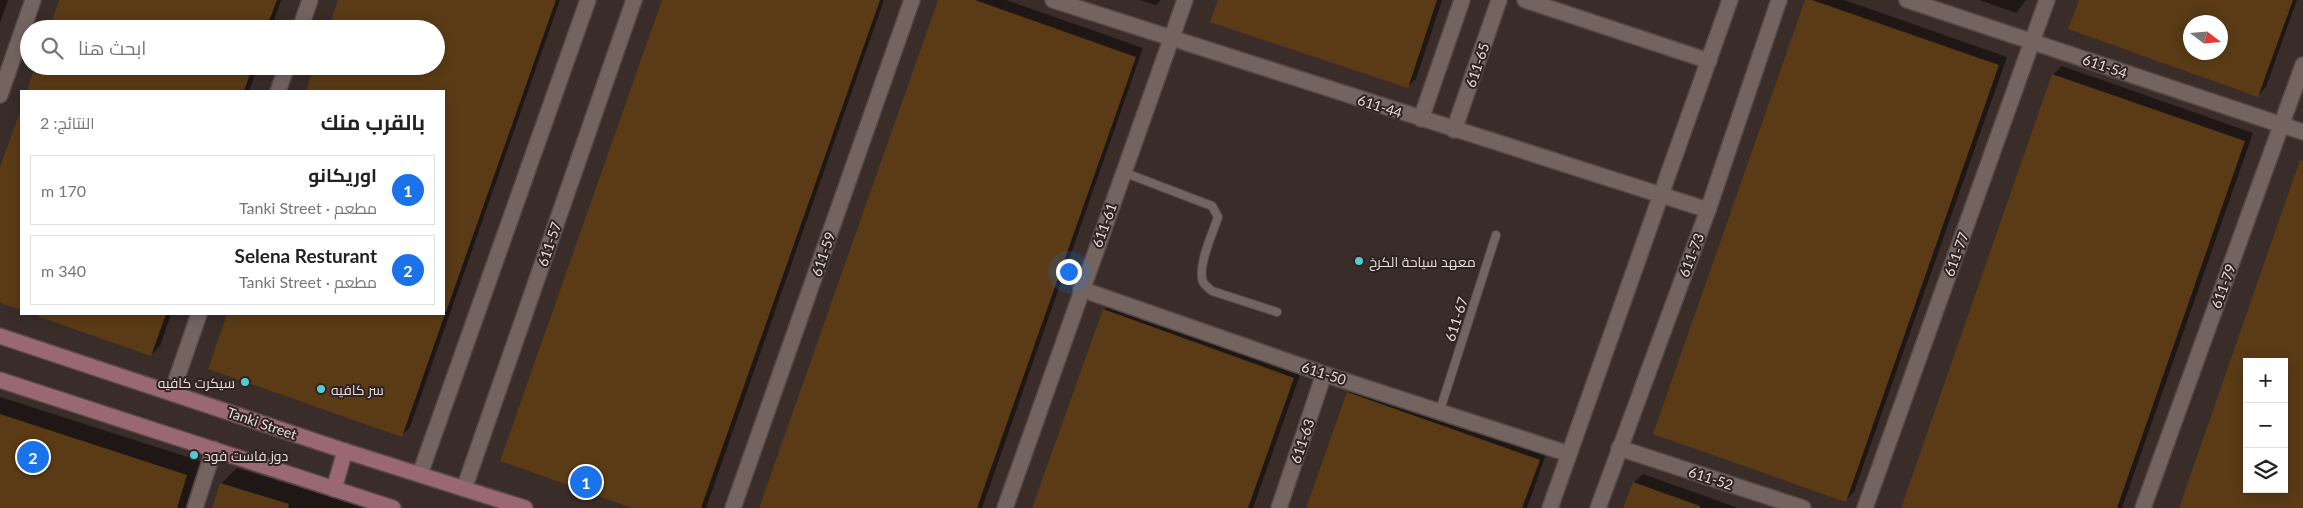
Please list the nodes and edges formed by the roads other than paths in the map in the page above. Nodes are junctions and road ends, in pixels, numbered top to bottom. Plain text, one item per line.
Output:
1 (34, 0) edge
2 (310, 0) edge
3 (588, 0) edge
4 (634, 0) edge
5 (912, 0) edge
6 (1053, 0) edge
7 (1185, 0) edge
8 (1462, 0) edge
9 (1499, 0) edge
10 (1525, 0) edge
11 (1730, 0) edge
12 (1779, 0) edge
13 (1907, 0) edge
14 (2048, 0) edge
15 (27, 20) edge
16 (303, 20) edge
17 (1172, 38) junction
18 (20, 39) edge
19 (2032, 41) junction
20 (1709, 61) junction
21 (2303, 65) edge
22 (284, 75) edge
23 (278, 90) edge
24 (0, 95) edge
25 (1421, 119) junction
26 (2281, 125) junction
27 (1454, 130) junction
28 (2303, 132) edge
29 (1123, 172) junction
30 (1661, 195) junction
31 (1708, 210) junction
32 (1496, 235) dead end
33 (1081, 289) junction
34 (1277, 312) dead end
35 (200, 315) edge
36 (0, 336) edge
37 (1324, 374) junction
38 (0, 380) edge
39 (172, 392) junction
40 (1440, 410) junction
41 (1619, 448) junction
42 (214, 449) junction
43 (345, 451) junction
44 (1569, 454) junction
45 (420, 474) junction
46 (334, 489) junction
47 (464, 489) junction
48 (195, 508) edge
49 (393, 508) edge
50 (525, 508) edge
51 (733, 508) edge
52 (1005, 508) edge
53 (1279, 508) edge
54 (1550, 508) edge
55 (1598, 508) edge
56 (1803, 508) edge
57 (1865, 508) edge
58 (2142, 508) edge

1 - 15 street
2 - 16 street
3 - 45 street
4 - 47 street, 611-57
5 - 51 street, 611-59
6 - 17 street, 611-44
7 - 17 street, 611-61
8 - 25 street
9 - 27 street, 611-65
10 - 20 street
11 - 20 street
12 - 31 street, 611-73
13 - 19 street, 611-54
14 - 19 street, 611-77
17 - 25 street, 611-44
17 - 29 street, 611-61
18 - 24 street
19 - 26 street, 611-54
19 - 57 street, 611-77
20 - 30 street
21 - 26 street, 611-79
22 - 23 street
25 - 27 street, 611-44
26 - 28 street, 611-54
26 - 58 street, 611-79
27 - 30 street, 611-44
29 - 33 street, 611-61
29 - 34 lane
30 - 31 street, 611-44
30 - 44 street
31 - 41 street, 611-73
32 - 40 lane, 611-67
33 - 37 street, 611-50
33 - 52 street, 611-61
35 - 39 street
36 - 39 street, Tanki Street
37 - 40 street, 611-50
37 - 53 street, 611-63
38 - 42 street
39 - 43 street, Tanki Street
40 - 44 street, 611-50
41 - 55 street, 611-73
41 - 56 street, 611-52
42 - 46 street
42 - 48 street
43 - 45 street, Tanki Street
43 - 46 street
44 - 54 street
45 - 47 street, Tanki Street
46 - 49 street
47 - 50 street, Tanki Street

